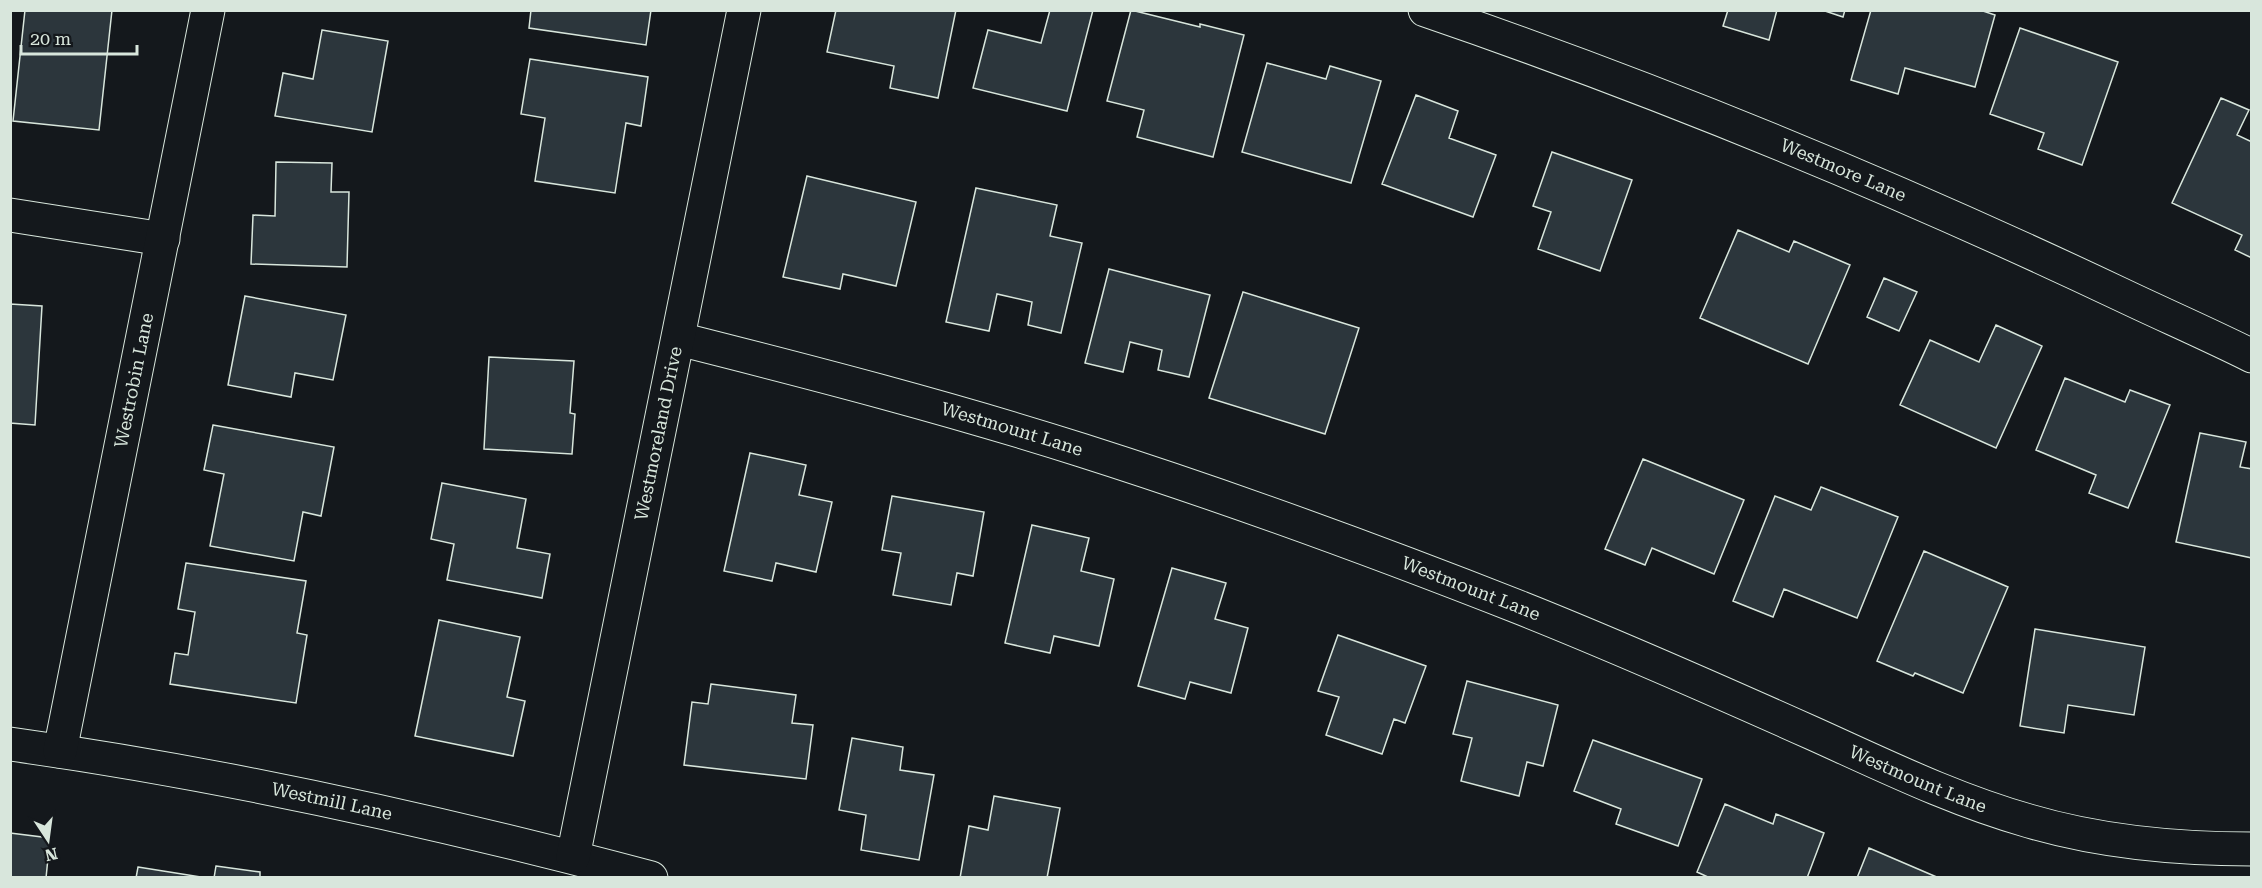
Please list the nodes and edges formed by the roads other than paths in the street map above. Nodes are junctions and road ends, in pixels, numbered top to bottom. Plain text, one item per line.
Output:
1 (208, 10) edge
2 (744, 10) edge
3 (1425, 10) edge
4 (10, 215) edge
5 (163, 239) junction
6 (679, 339) junction
7 (2252, 356) edge
8 (10, 744) edge
9 (60, 751) junction
10 (2252, 849) edge
11 (573, 857) junction
12 (651, 878) edge

1 - 5 street, Westrobin Lane
2 - 6 street, Westmoreland Drive
3 - 7 street, Westmore Lane
4 - 5 street
5 - 9 street, Westrobin Lane
6 - 10 street, Westmount Lane
6 - 11 street, Westmoreland Drive
8 - 9 street, Westmill Lane
9 - 11 street, Westmill Lane
11 - 12 street, Westmill Lane

